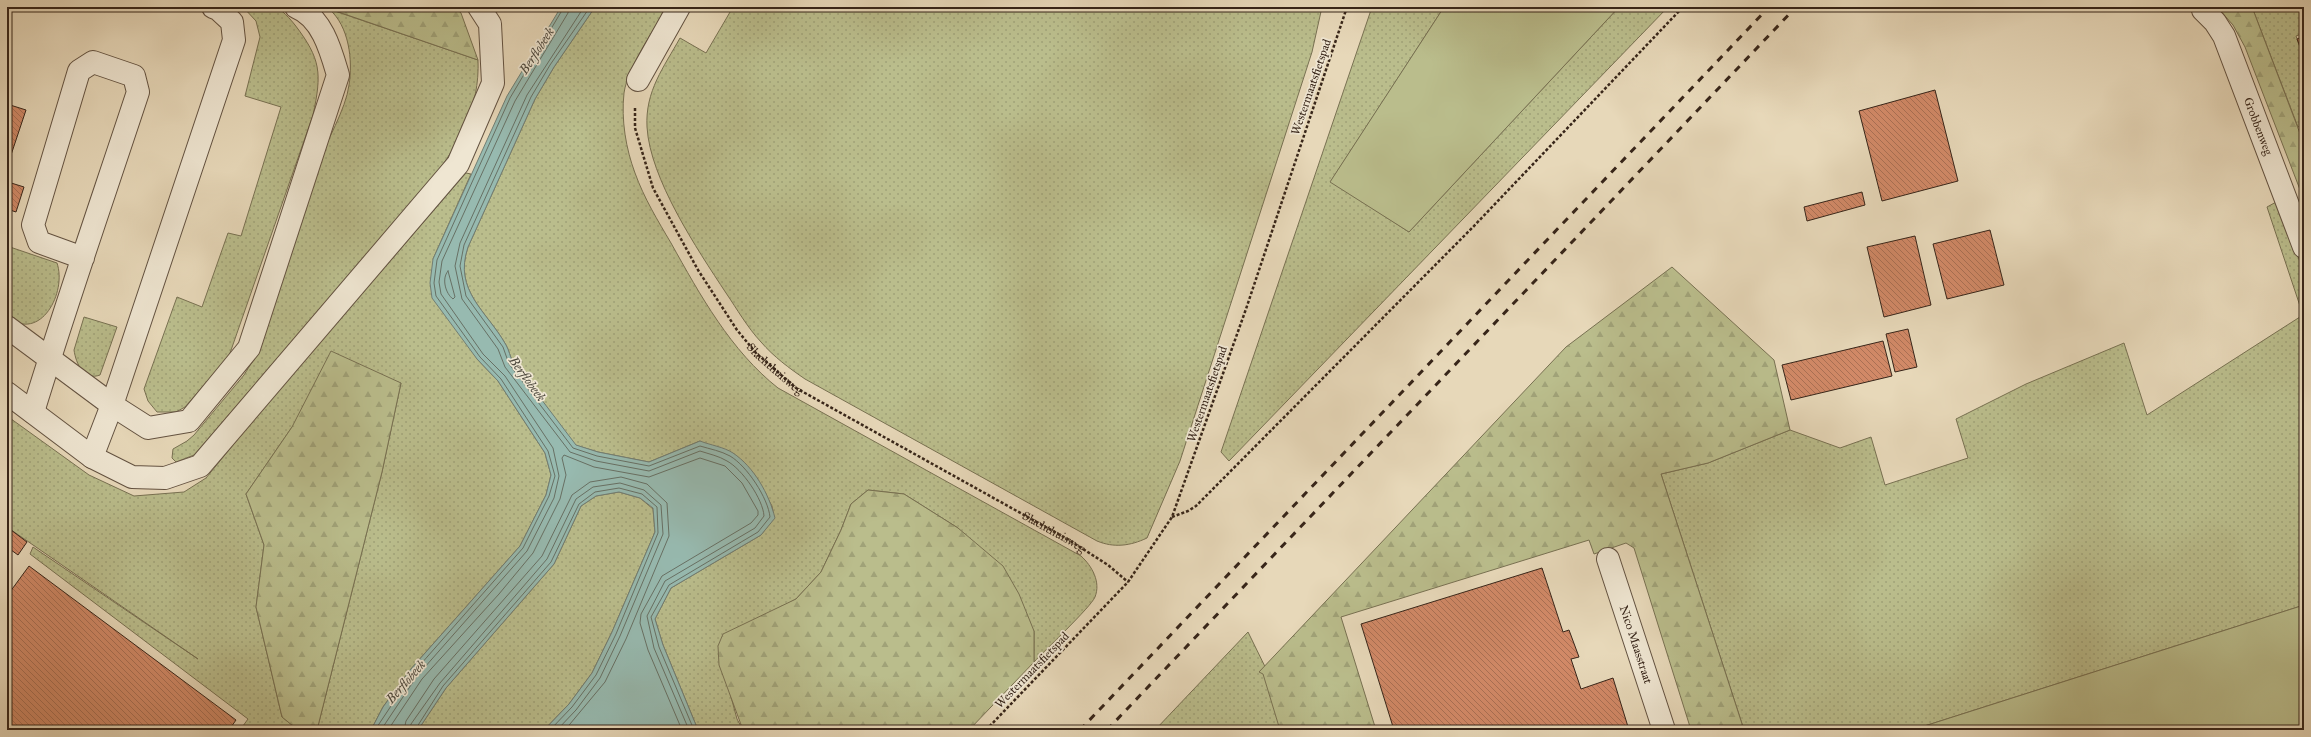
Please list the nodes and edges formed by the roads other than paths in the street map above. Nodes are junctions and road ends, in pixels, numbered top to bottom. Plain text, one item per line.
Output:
1 (213, 7) edge
2 (296, 7) edge
3 (479, 7) edge
4 (678, 7) edge
5 (2203, 10) dead end
6 (638, 80) road end
7 (2304, 248) edge
8 (83, 258) junction
9 (7, 328) edge
10 (49, 359) junction
11 (7, 393) edge
12 (112, 405) junction
13 (33, 412) junction
14 (92, 457) junction
15 (1608, 559) dead end
16 (1664, 730) edge

1 - 12 street
2 - 12 street
3 - 14 street
4 - 6 street
5 - 7 street, Grobbenweg
8 - 8 street
8 - 10 street
9 - 10 street
10 - 12 street
10 - 13 street
11 - 13 street
12 - 14 street
13 - 14 street
15 - 16 street, Nico Maasstraat

